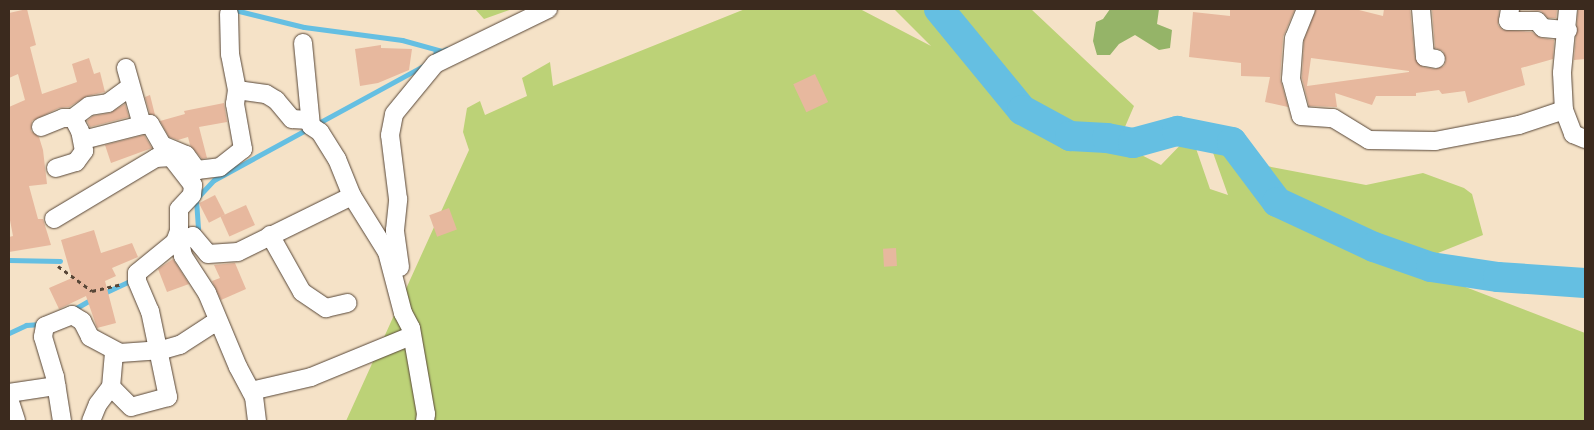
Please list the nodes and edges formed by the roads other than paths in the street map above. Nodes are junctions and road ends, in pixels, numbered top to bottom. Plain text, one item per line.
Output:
1 (548, 9) edge
2 (1306, 9) edge
3 (1421, 9) edge
4 (1510, 9) edge
5 (1568, 9) edge
6 (229, 14) dead end
7 (1568, 30) junction
8 (303, 42) dead end
9 (1436, 59) dead end
10 (126, 68) dead end
11 (130, 87) junction
12 (237, 90) junction
13 (1564, 110) junction
14 (73, 118) junction
15 (310, 120) junction
16 (142, 125) junction
17 (41, 127) dead end
18 (1585, 139) edge
19 (83, 140) junction
20 (56, 168) dead end
21 (352, 196) junction
22 (54, 219) dead end
23 (270, 235) junction
24 (347, 303) dead end
25 (403, 313) junction
26 (218, 324) junction
27 (411, 336) junction
28 (159, 350) junction
29 (114, 351) junction
30 (56, 386) junction
31 (111, 388) junction
32 (251, 391) junction
33 (9, 393) edge
34 (9, 399) edge
35 (16, 421) edge
36 (62, 421) edge
37 (91, 421) edge
38 (257, 421) edge
39 (425, 421) edge

1 - 25 street
2 - 13 street
3 - 9 street
4 - 7 street
5 - 7 street
6 - 12 street
7 - 13 street
8 - 15 street
10 - 11 street
11 - 14 street
11 - 16 street
12 - 15 street
12 - 16 street
13 - 18 street
14 - 17 street
14 - 19 street
15 - 21 street
16 - 19 street
19 - 20 street
21 - 23 street
21 - 25 street
22 - 28 street
23 - 24 street
23 - 26 street
25 - 27 street
26 - 28 street
26 - 32 street
27 - 32 street
27 - 39 street
28 - 29 street
28 - 31 street
29 - 30 street
29 - 31 street
30 - 33 street
30 - 36 street
31 - 37 street
32 - 38 street
34 - 35 street

